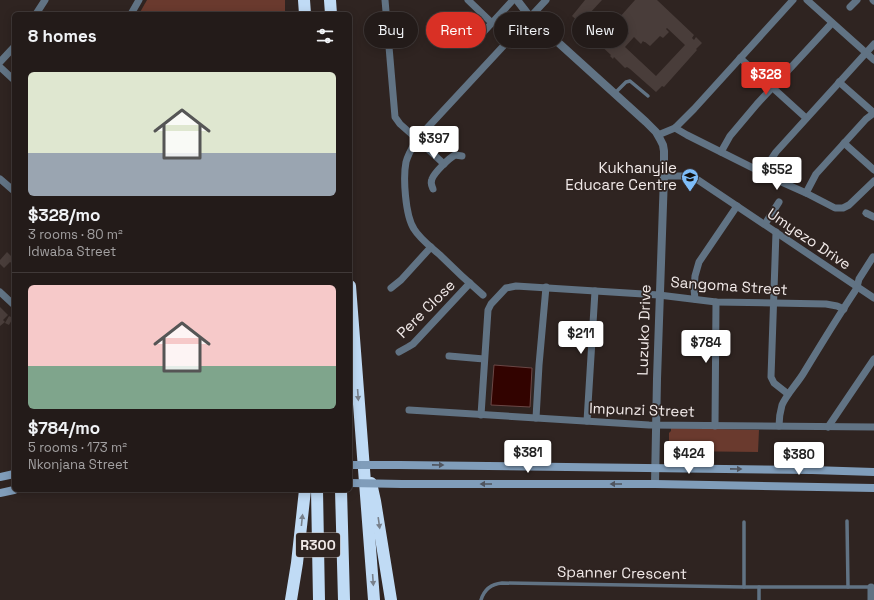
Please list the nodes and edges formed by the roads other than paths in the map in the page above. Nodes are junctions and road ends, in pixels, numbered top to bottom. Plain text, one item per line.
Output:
1 (45, 0) edge
2 (139, 0) edge
3 (304, 0) edge
4 (330, 0) edge
5 (385, 0) edge
6 (468, 0) edge
7 (513, 0) edge
8 (517, 0) edge
9 (546, 0) edge
10 (793, 0) edge
11 (807, 0) edge
12 (857, 0) edge
13 (850, 7) dead end
14 (37, 12) edge
15 (132, 12) edge
16 (305, 12) edge
17 (331, 12) edge
18 (526, 12) edge
19 (535, 12) edge
20 (492, 23) junction
21 (832, 23) junction
22 (486, 29) edge
23 (874, 44) edge
24 (501, 48) edge
25 (564, 48) edge
26 (12, 49) edge
27 (865, 53) junction
28 (740, 58) junction
29 (874, 60) edge
30 (0, 62) edge
31 (0, 67) edge
32 (12, 78) edge
33 (839, 82) junction
34 (772, 88) junction
35 (614, 94) junction
36 (648, 96) dead end
37 (874, 113) edge
38 (806, 118) junction
39 (675, 128) junction
40 (658, 136) junction
41 (417, 139) junction
42 (844, 143) junction
43 (721, 152) junction
44 (462, 156) dead end
45 (444, 164) junction
46 (874, 170) edge
47 (762, 173) junction
48 (664, 176) junction
49 (0, 179) edge
50 (874, 181) edge
51 (12, 189) edge
52 (433, 189) dead end
53 (806, 193) junction
54 (779, 202) dead end
55 (737, 206) junction
56 (866, 213) dead end
57 (874, 217) edge
58 (765, 224) junction
59 (776, 232) junction
60 (431, 247) junction
61 (873, 257) dead end
62 (470, 283) junction
63 (857, 287) junction
64 (391, 288) dead end
65 (546, 288) junction
66 (595, 291) junction
67 (0, 292) edge
68 (483, 295) dead end
69 (659, 295) junction
70 (874, 298) edge
71 (695, 299) junction
72 (716, 302) junction
73 (12, 303) edge
74 (773, 303) junction
75 (844, 308) junction
76 (352, 312) edge
77 (399, 352) dead end
78 (449, 356) dead end
79 (484, 359) junction
80 (874, 359) edge
81 (788, 394) junction
82 (409, 410) dead end
83 (481, 415) junction
84 (536, 418) junction
85 (587, 421) junction
86 (656, 425) junction
87 (715, 426) junction
88 (779, 426) junction
89 (828, 427) junction
90 (874, 427) edge
91 (362, 443) junction
92 (352, 464) edge
93 (655, 467) junction
94 (874, 472) edge
95 (12, 474) edge
96 (0, 477) edge
97 (352, 483) edge
98 (655, 484) junction
99 (874, 488) edge
100 (12, 490) edge
101 (305, 492) edge
102 (317, 492) edge
103 (341, 492) edge
104 (0, 493) edge
105 (744, 522) dead end
106 (847, 522) dead end
107 (744, 587) junction
108 (759, 587) junction
109 (848, 587) junction
110 (873, 587) edge
111 (292, 600) edge
112 (319, 600) edge
113 (344, 600) edge
114 (374, 600) edge
115 (390, 600) edge
116 (481, 600) edge
117 (759, 600) edge
118 (871, 600) edge

1 - 14 street
2 - 15 street
3 - 16 highway
4 - 17 highway
5 - 41 street
6 - 20 street
7 - 20 street
8 - 18 street
9 - 19 street
10 - 28 street
11 - 21 street
12 - 13 street
20 - 22 street
21 - 27 street
21 - 34 street
23 - 27 street
24 - 41 street
25 - 35 street
26 - 30 street
27 - 29 street
27 - 33 street
28 - 34 street
28 - 39 street
31 - 32 street
33 - 37 street
33 - 38 street
34 - 38 street
34 - 43 street
35 - 36 lane
35 - 40 street
37 - 42 street
38 - 47 street
39 - 40 street
39 - 43 street
40 - 48 street, Luzuko Drive
41 - 45 street
41 - 60 street
42 - 46 street
42 - 53 street
43 - 47 street
44 - 45 street
45 - 52 street
47 - 53 street
48 - 55 street, Umyezo Drive
48 - 69 street, Luzuko Drive
49 - 51 street
50 - 53 street
54 - 58 street
55 - 58 street, Umyezo Drive
55 - 71 street
56 - 57 street
58 - 59 street, Umyezo Drive
59 - 63 street, Umyezo Drive
59 - 74 street
60 - 62 street
60 - 64 street
61 - 63 street
62 - 68 street
62 - 77 street, Pere Close
63 - 70 street, Umyezo Drive
63 - 75 street
65 - 66 street, Sangoma Street
65 - 79 street, Sangoma Street
65 - 84 street
66 - 69 street, Sangoma Street
66 - 85 street
67 - 73 street
69 - 71 street, Sangoma Street
69 - 86 street, Luzuko Drive
71 - 72 street, Sangoma Street
72 - 74 street, Sangoma Street
72 - 87 street
74 - 75 street, Sangoma Street
74 - 81 street
75 - 81 street
76 -> 91 highway
78 - 79 street
79 - 83 street, Sangoma Street
80 - 89 street
81 - 88 street
82 - 83 street, Impunzi Street
83 - 84 street, Impunzi Street
84 - 85 street, Impunzi Street
85 - 86 street, Impunzi Street
86 - 87 street, Impunzi Street
86 - 93 street, Luzuko Drive
87 - 88 street, Impunzi Street
88 - 89 street, Impunzi Street
89 - 90 street, Impunzi Street
91 -> 114 highway
91 -> 115 highway
92 -> 93 main road, bridge
93 -> 94 main road
93 - 98 street, Luzuko Drive
95 - 96 main road
98 -> 97 main road, bridge
98 - 99 main road
100 - 104 main road
111 -> 101 highway
102 - 112 highway, R300
103 - 113 highway, R300
105 - 107 lane
106 - 109 lane
107 - 108 lane, Spanner Crescent
107 - 116 lane, Spanner Crescent
108 - 109 lane, Spanner Crescent
108 - 117 lane
109 - 110 lane, Spanner Crescent
110 - 118 street

